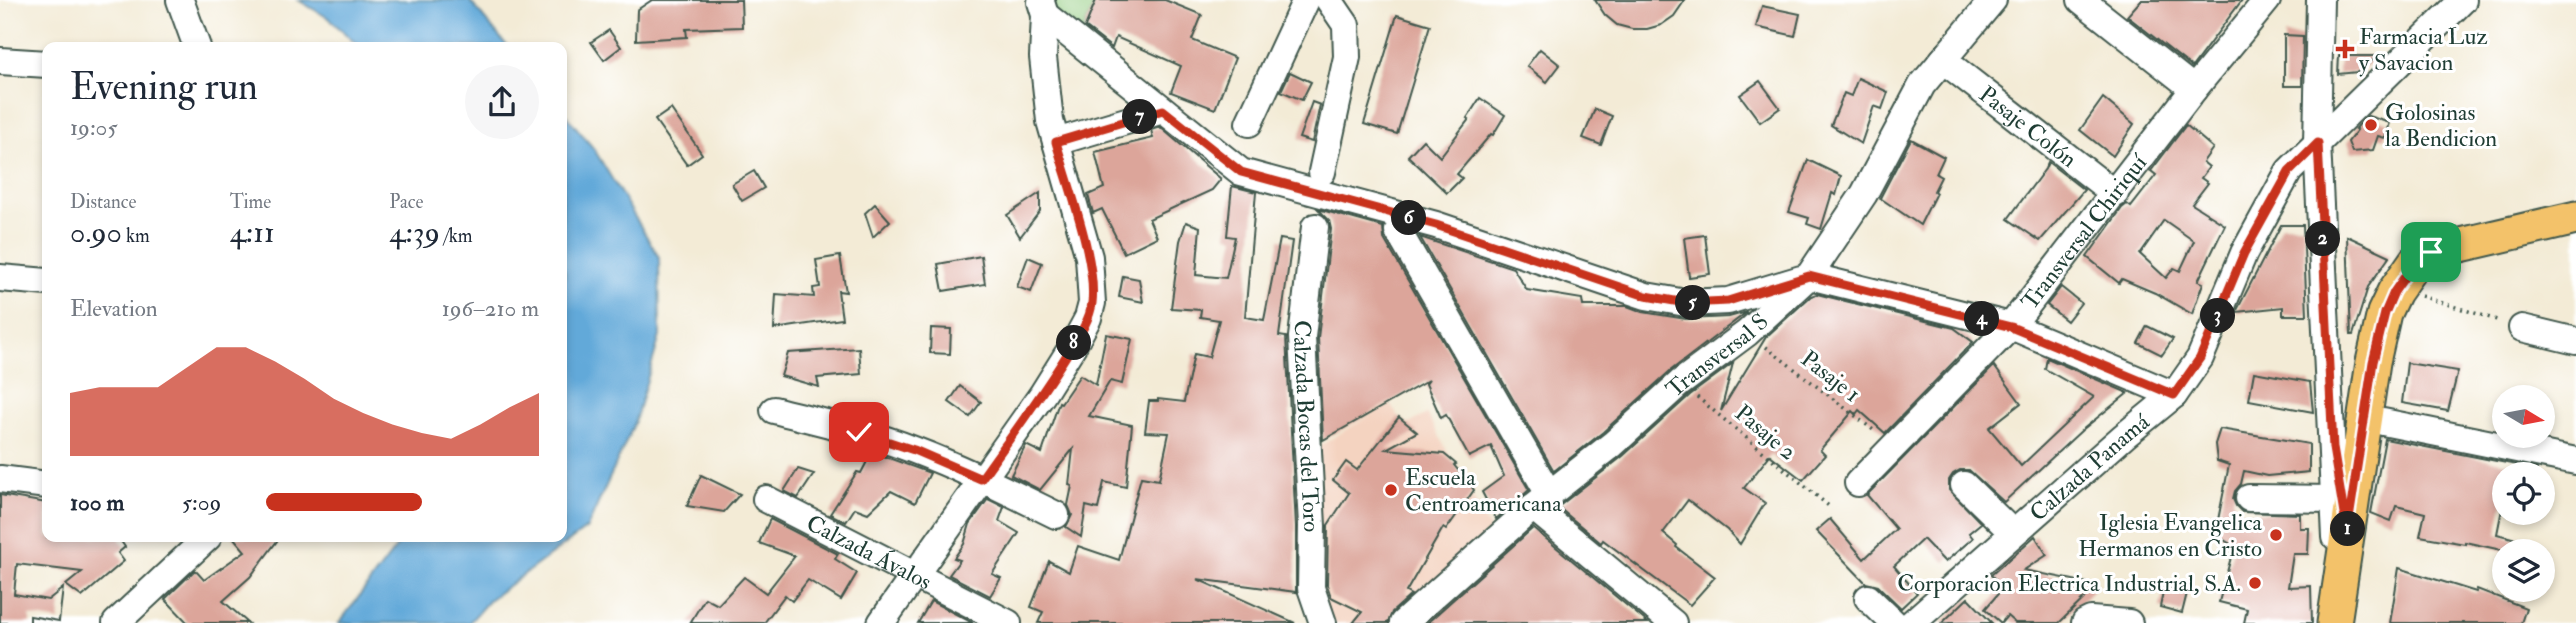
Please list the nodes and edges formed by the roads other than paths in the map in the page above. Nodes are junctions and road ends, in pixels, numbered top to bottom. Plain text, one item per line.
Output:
1 (180, 0) edge
2 (1306, 0) edge
3 (1329, 0) edge
4 (1357, 0) edge
5 (1993, 0) edge
6 (2081, 0) edge
7 (2267, 0) edge
8 (2320, 0) edge
9 (2463, 0) edge
10 (1042, 7) edge
11 (1346, 25) junction
12 (195, 42) edge
13 (1943, 60) junction
14 (0, 61) edge
15 (42, 64) edge
16 (2194, 89) junction
17 (1163, 110) junction
18 (1250, 123) dead end
19 (1056, 142) junction
20 (2318, 143) junction
21 (1322, 172) dead end
22 (2115, 194) junction
23 (2576, 218) edge
24 (1315, 227) dead end
25 (1398, 232) dead end
26 (2576, 234) edge
27 (1809, 276) junction
28 (0, 278) edge
29 (42, 282) edge
30 (2405, 293) junction
31 (2011, 327) junction
32 (2522, 328) road end
33 (2576, 341) edge
34 (2174, 395) junction
35 (774, 410) dead end
36 (2384, 422) junction
37 (2333, 448) junction
38 (2576, 461) edge
39 (0, 479) edge
40 (981, 479) junction
41 (1858, 483) dead end
42 (42, 484) edge
43 (1964, 485) dead end
44 (2249, 498) dead end
45 (766, 499) dead end
46 (2335, 499) junction
47 (1541, 500) junction
48 (1056, 515) dead end
49 (2347, 532) junction
50 (2013, 533) junction
51 (203, 542) edge
52 (2359, 571) junction
53 (915, 575) junction
54 (1868, 598) dead end
55 (2340, 620) edge
56 (116, 623) edge
57 (881, 623) edge
58 (1007, 623) edge
59 (1323, 623) edge
60 (1403, 623) edge
61 (1673, 623) edge
62 (1894, 623) edge
63 (1912, 623) edge
64 (2085, 623) edge
65 (2129, 623) edge

1 - 12 street
2 - 18 street
3 - 11 street
4 - 11 street
5 - 13 street, Transversal S
6 - 16 street
7 - 16 street, Transversal Chiriquí
8 - 20 street
9 - 20 street, Calzada Panamá
10 - 17 street
10 - 19 street
11 - 21 street
13 - 22 street, Pasaje Colón
13 - 27 street, Transversal S
14 - 15 street
16 - 22 street, Transversal Chiriquí
17 - 19 street
17 - 27 street
19 - 40 street
20 - 34 street, Calzada Panamá
20 - 37 street
22 - 31 street, Transversal Chiriquí
23 - 30 main road
24 - 59 street, Calzada Bocas del Toro
25 - 47 street
26 - 30 main road
27 - 31 street
27 - 47 street, Transversal S
28 - 29 street
30 - 36 main road
30 - 49 main road
31 - 34 street
31 - 41 street, Transversal Chiriquí
32 - 33 street
34 - 50 street, Calzada Panamá
35 - 40 street
36 - 38 street
36 - 52 main road
37 - 46 street
37 - 49 street
39 - 42 street
40 - 48 street
40 - 53 street
43 - 50 street
44 - 46 street
45 - 53 street, Calzada Ávalos
46 - 55 street
47 - 60 street, Transversal S
47 - 61 street
49 - 52 street
49 - 55 main road
50 - 63 street, Calzada Panamá
51 - 56 street
52 - 55 main road
53 - 57 street
53 - 58 street, Calzada Ávalos
54 - 62 street
64 - 65 street

